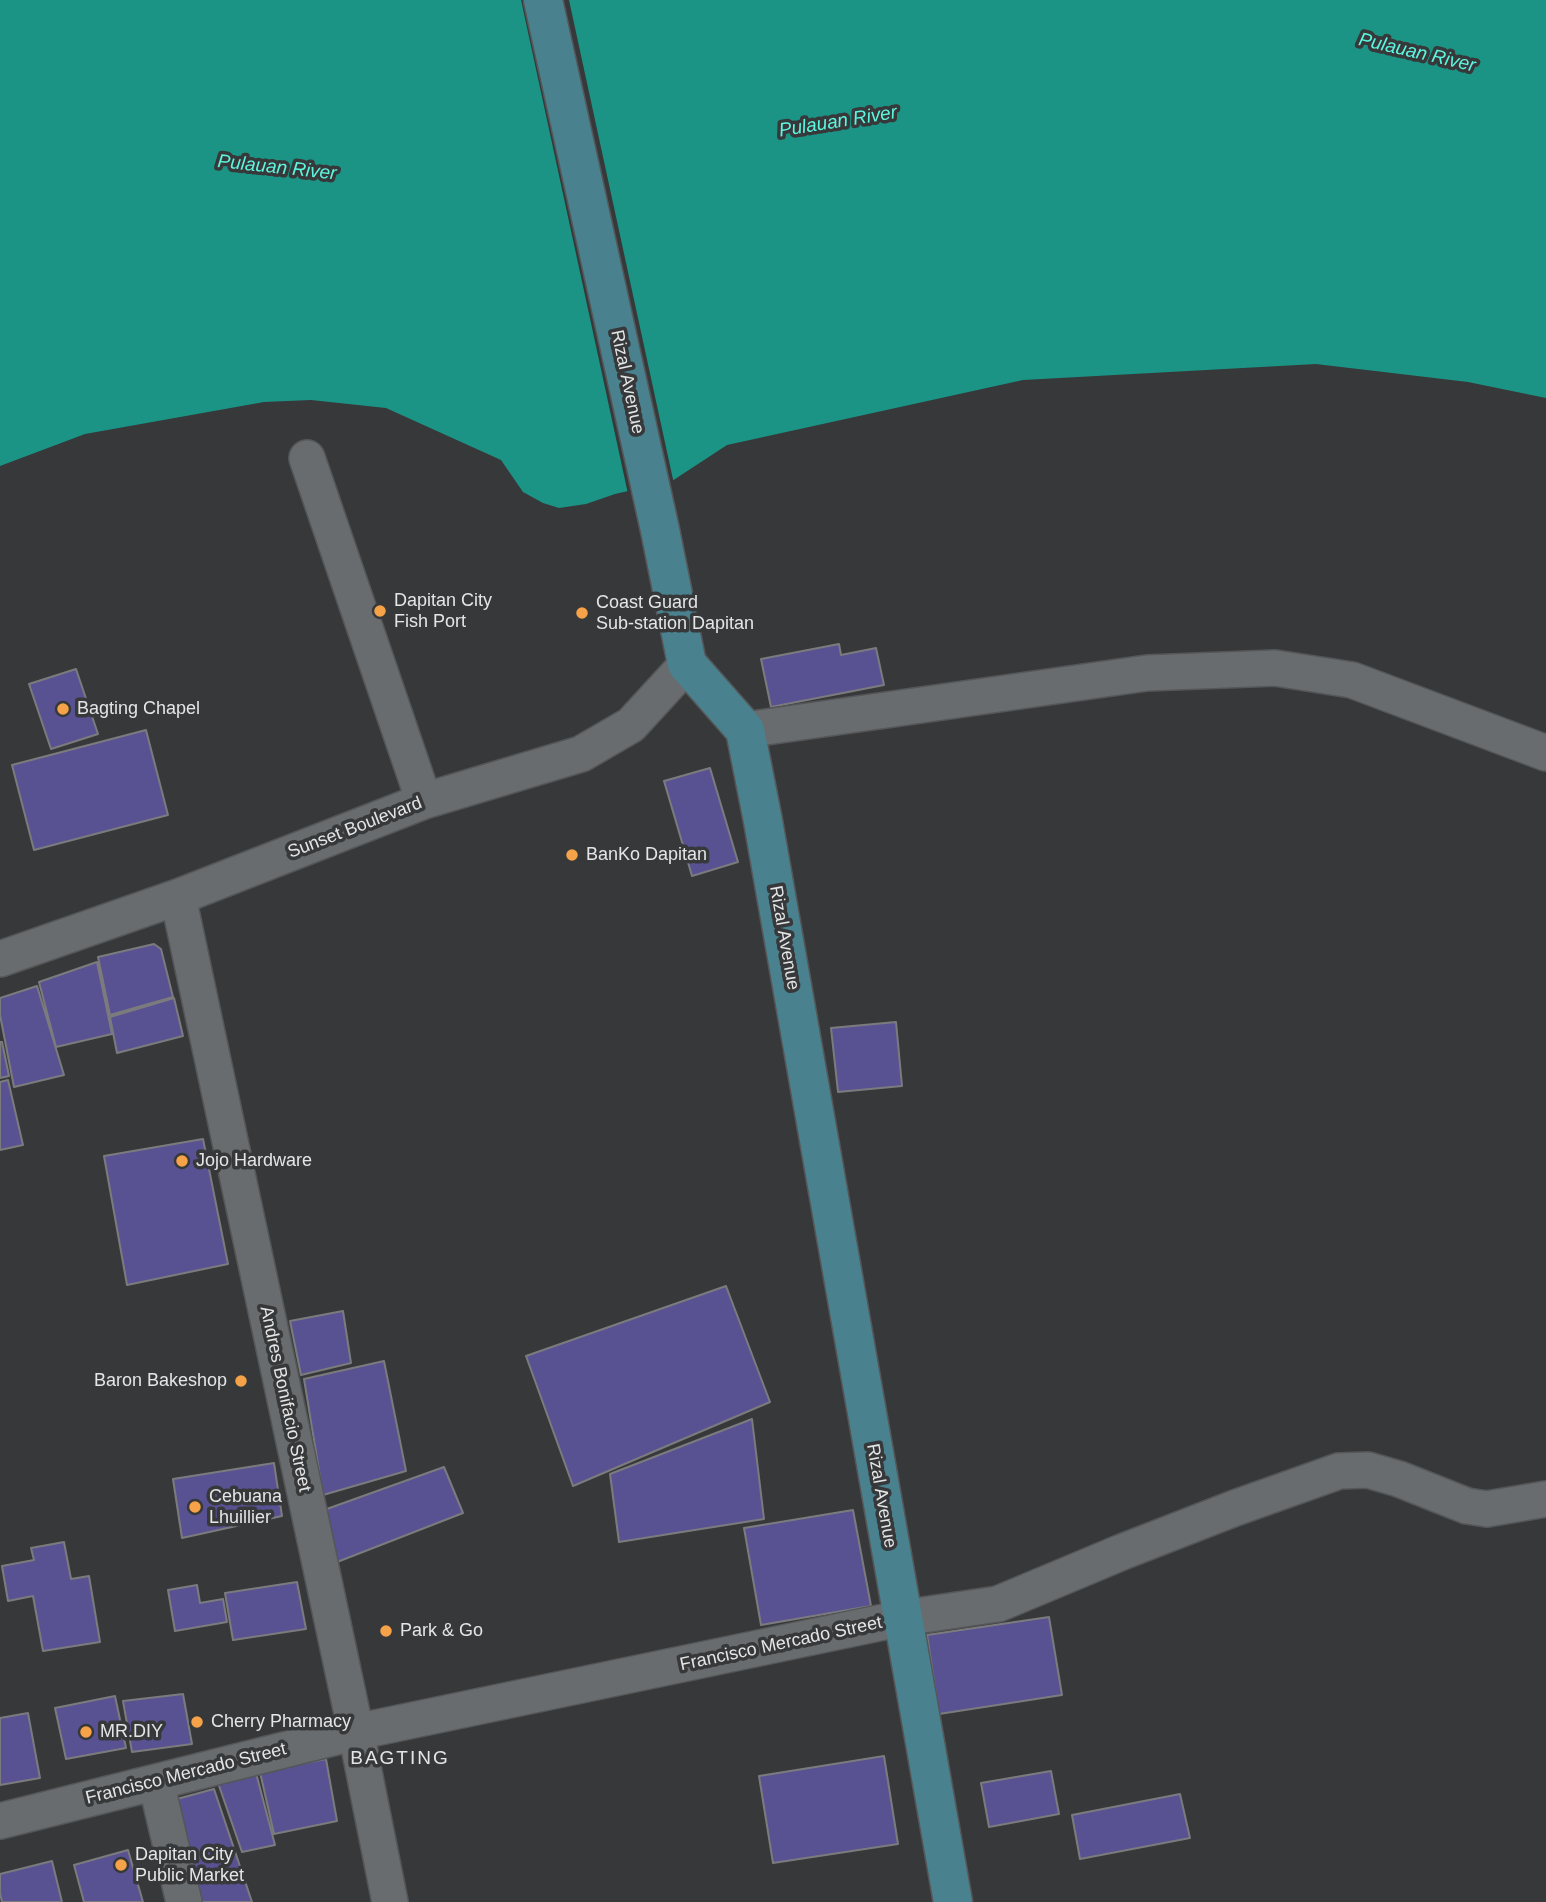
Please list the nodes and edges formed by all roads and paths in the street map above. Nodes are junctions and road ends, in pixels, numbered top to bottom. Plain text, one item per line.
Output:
1 (543, 0) edge
2 (307, 458) dead end
3 (687, 664) junction
4 (745, 730) junction
5 (1546, 753) edge
6 (424, 801) junction
7 (178, 897) junction
8 (0, 959) edge
9 (1546, 1499) edge
10 (903, 1618) junction
11 (356, 1732) junction
12 (156, 1782) junction
13 (0, 1821) edge
14 (184, 1902) edge
15 (390, 1902) edge
16 (953, 1902) edge

1 - 3 main road, Rizal Avenue
2 - 6 street
3 - 4 main road, Rizal Avenue
3 - 6 street, Sunset Boulevard
4 - 5 street
4 - 10 main road, Rizal Avenue
6 - 7 street, Sunset Boulevard
7 - 8 street, Sunset Boulevard
7 - 11 street, Andres Bonifacio Street
9 - 10 street, Francisco Mercado Street
10 - 11 street, Francisco Mercado Street
10 - 16 main road, Rizal Avenue
11 - 12 street, Francisco Mercado Street
11 - 15 street, Andres Bonifacio Street
12 - 13 street, Francisco Mercado Street
12 - 14 street

